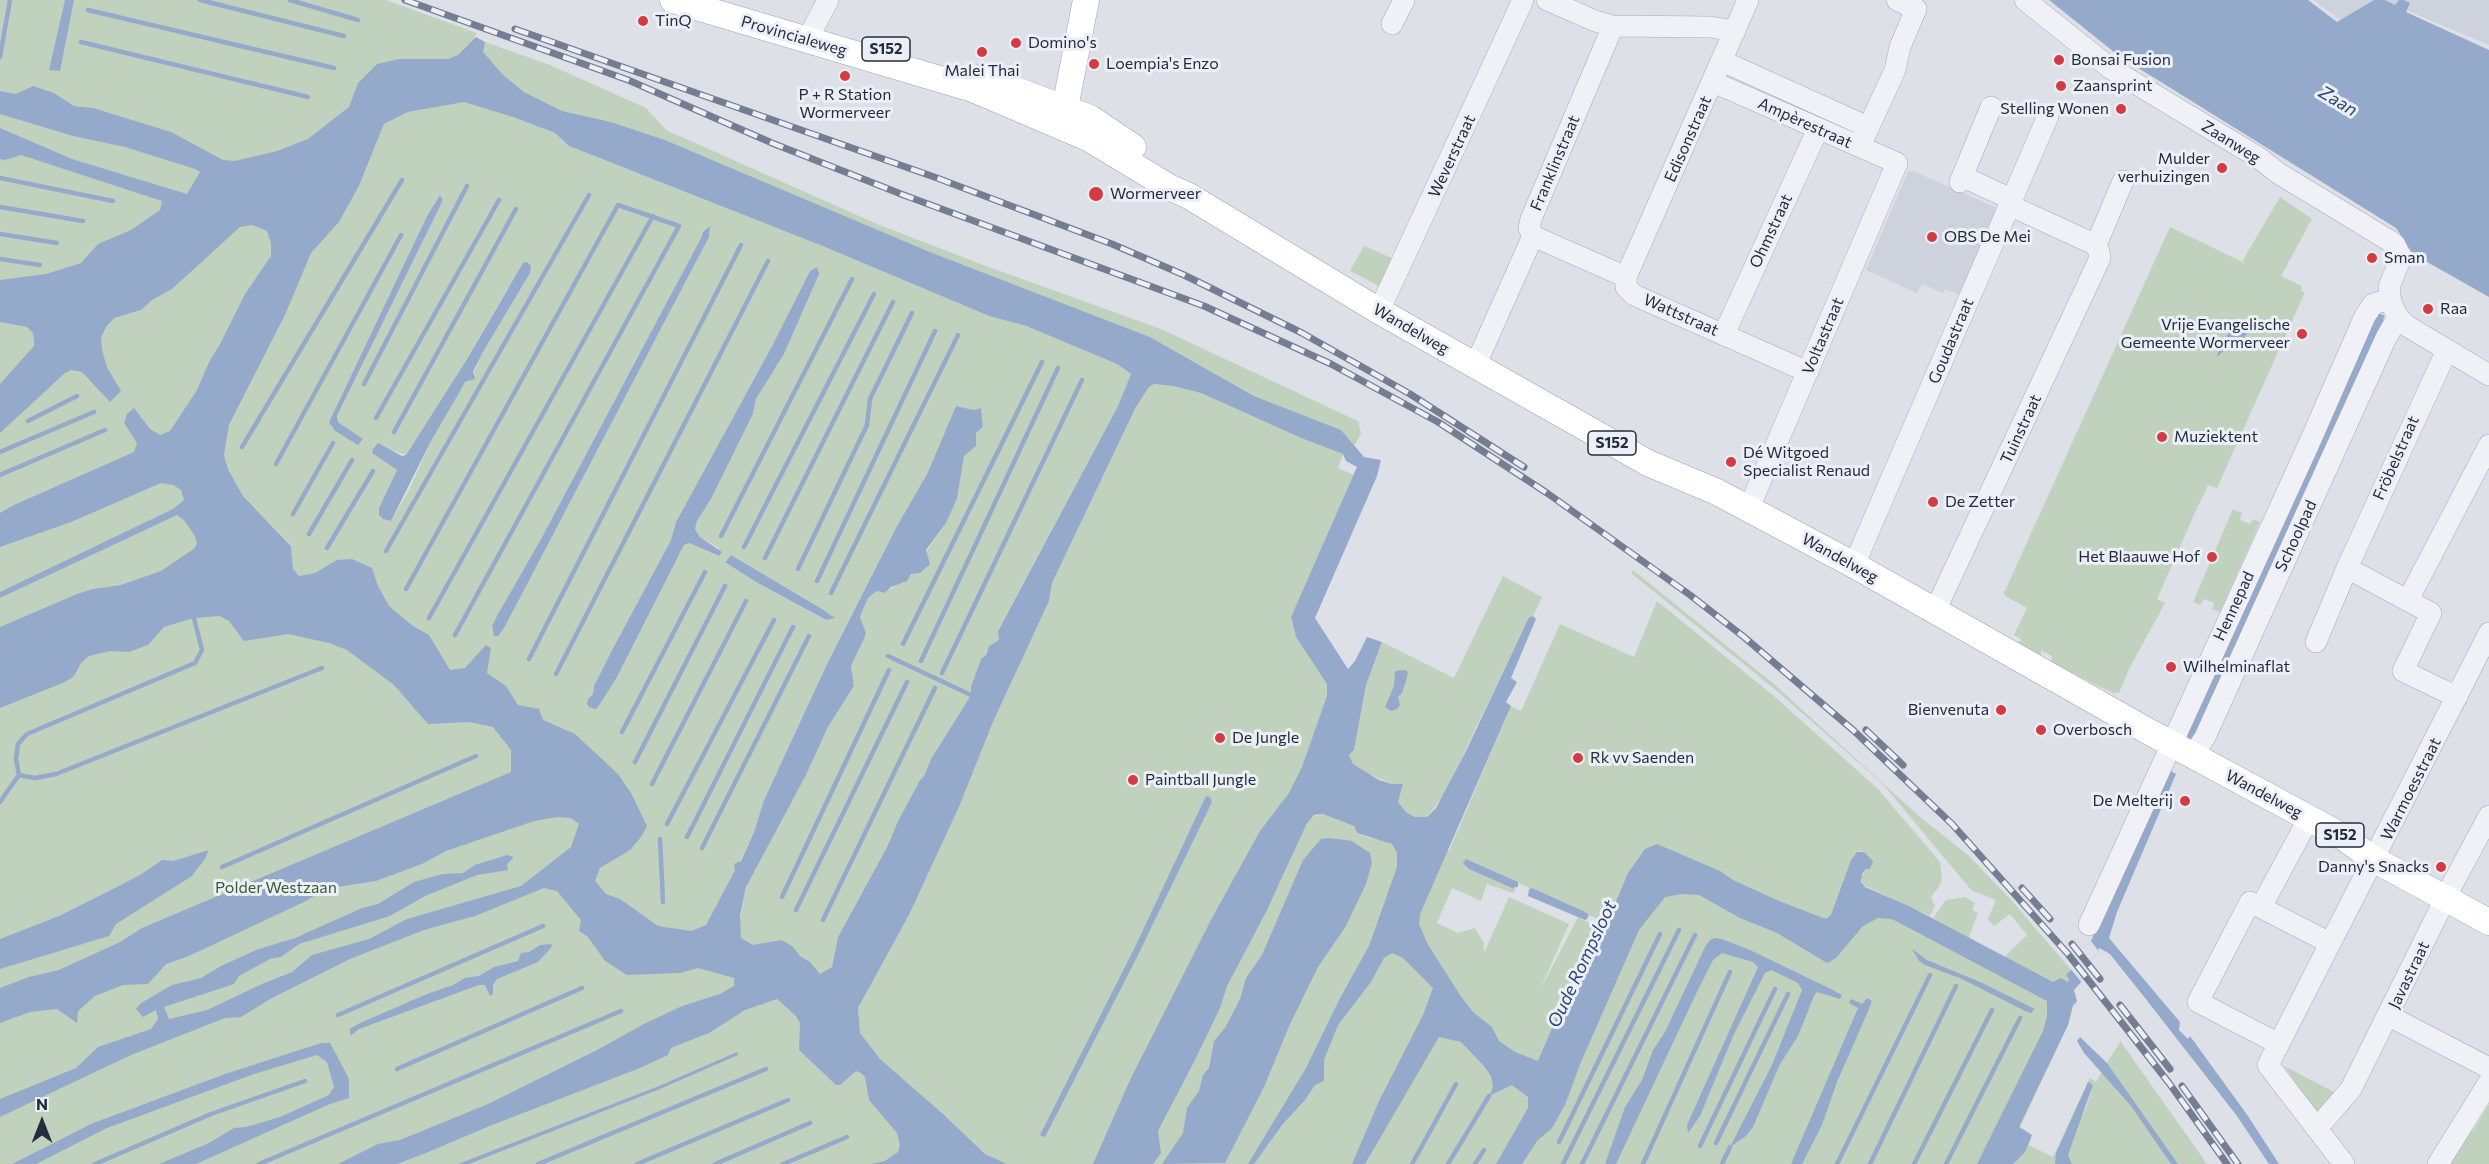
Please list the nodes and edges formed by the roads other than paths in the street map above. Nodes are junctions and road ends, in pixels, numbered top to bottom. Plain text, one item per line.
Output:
1 (673, 0) edge
2 (723, 0) edge
3 (828, 0) edge
4 (1071, 0) edge
5 (1086, 0) edge
6 (1404, 0) edge
7 (1523, 0) edge
8 (1547, 0) edge
9 (1748, 0) edge
10 (2025, 0) edge
11 (1906, 5) edge
12 (1392, 24) dead end
13 (1613, 26) junction
14 (1735, 31) junction
15 (811, 33) junction
16 (1722, 61) junction
17 (1713, 82) junction
18 (1991, 107) dead end
19 (1054, 110) junction
20 (2048, 116) dead end
21 (1818, 129) junction
22 (1864, 137) junction
23 (1897, 163) joint
24 (2123, 181) dead end
25 (2010, 202) junction
26 (1533, 236) junction
27 (2096, 245) junction
28 (1626, 277) junction
29 (2394, 308) junction
30 (1379, 311) junction
31 (1724, 334) junction
32 (2447, 350) junction
33 (1475, 366) junction
34 (1808, 372) junction
35 (2489, 375) edge
36 (2489, 445) edge
37 (1749, 508) junction
38 (1854, 566) junction
39 (2347, 568) junction
40 (2408, 600) junction
41 (1935, 611) junction
42 (2489, 633) edge
43 (2316, 642) dead end
44 (2457, 697) junction
45 (2182, 750) junction
46 (2489, 816) edge
47 (2309, 818) junction
48 (2375, 860) junction
49 (2446, 898) junction
50 (2261, 907) junction
51 (2489, 922) edge
52 (2089, 925) dead end
53 (2330, 943) junction
54 (2389, 1016) junction
55 (2279, 1044) junction
56 (2489, 1068) edge
57 (2489, 1082) edge
58 (2318, 1127) junction
59 (2344, 1164) edge
60 (2438, 1164) edge

1 - 15 main road, Provincialeweg / S152
2 - 15 main road, Provincialeweg / S152
3 - 15 street
4 - 19 main road
5 - 19 main road
6 - 12 street
7 - 30 street, Weverstraat
8 - 13 street
9 - 14 street, Edisonstraat
10 - 29 street, Zaanweg
11 - 22 street
13 - 14 street
13 - 26 street, Franklinstraat
14 - 16 street, Edisonstraat
15 - 19 main road, Provincialeweg / S152
16 - 17 street, Edisonstraat
16 - 22 street, Ampèrestraat
17 - 21 street, Ampèrestraat
17 - 28 street, Edisonstraat
18 - 25 street
19 - 30 main road, Wandelweg / S152
20 - 25 street, Goudastraat
21 - 22 street, Ampèrestraat
21 - 31 street, Ohmstraat
22 - 23 street, Ampèrestraat
23 - 34 street, Voltastraat
24 - 27 street, Tuinstraat
25 - 27 street
25 - 38 street, Goudastraat
26 - 28 street, Wattstraat
26 - 33 street, Franklinstraat
27 - 41 street, Tuinstraat
28 - 31 street, Wattstraat
29 - 32 street
29 - 45 street, Schoolpad
29 - 45 street, Hennepad
30 - 33 main road, Wandelweg / S152
31 - 34 street, Wattstraat
32 - 35 street
32 - 39 street, Fröbelstraat
33 - 37 main road, Wandelweg / S152
34 - 37 street, Voltastraat
36 - 40 street
37 - 38 main road, Wandelweg / S152
38 - 41 main road, Wandelweg / S152
39 - 40 street
39 - 43 street, Fröbelstraat
40 - 44 street
41 - 45 main road, Wandelweg / S152
42 - 44 street, Warmoesstraat
44 - 48 street, Warmoesstraat
45 - 47 main road, Wandelweg / S152
45 - 52 street, Hennepad
46 - 49 street, Javastraat
47 - 48 main road, Wandelweg / S152
47 - 50 street
48 - 49 main road, Wandelweg / S152
48 - 53 street, Warmoesstraat
49 - 51 main road, Wandelweg / S152
49 - 54 street, Javastraat
50 - 53 street
50 - 55 street
53 - 55 street, Warmoesstraat
54 - 56 street
54 - 58 street, Javastraat
55 - 58 street, Warmoesstraat
57 - 60 street
58 - 59 street

